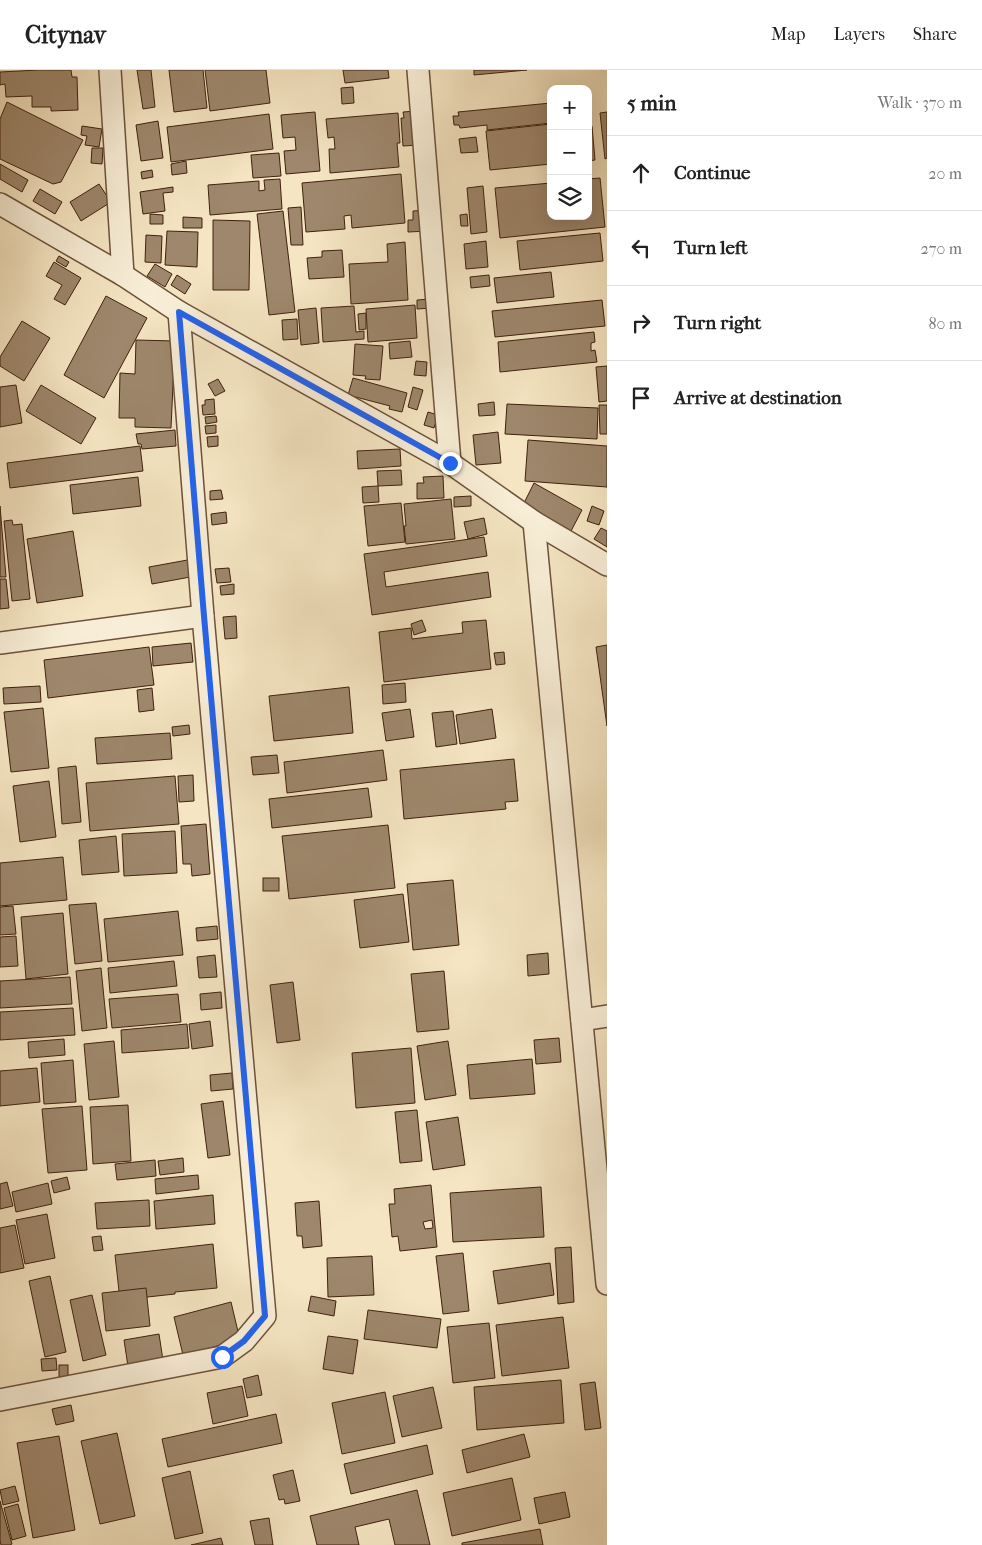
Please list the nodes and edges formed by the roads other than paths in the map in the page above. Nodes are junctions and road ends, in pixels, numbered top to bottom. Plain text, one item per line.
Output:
1 (110, 70) edge
2 (418, 70) edge
3 (0, 204) edge
4 (123, 275) junction
5 (179, 312) junction
6 (450, 463) junction
7 (534, 522) junction
8 (607, 565) edge
9 (204, 616) junction
10 (0, 643) edge
11 (607, 1016) edge
12 (582, 1020) junction
13 (607, 1284) edge
14 (0, 1400) edge

1 - 4 street
2 - 6 street
3 - 4 street
4 - 5 street
5 - 6 street
5 - 9 street
6 - 7 street
7 - 8 street
7 - 12 street
9 - 10 street
9 - 14 street
11 - 12 street
12 - 13 street

